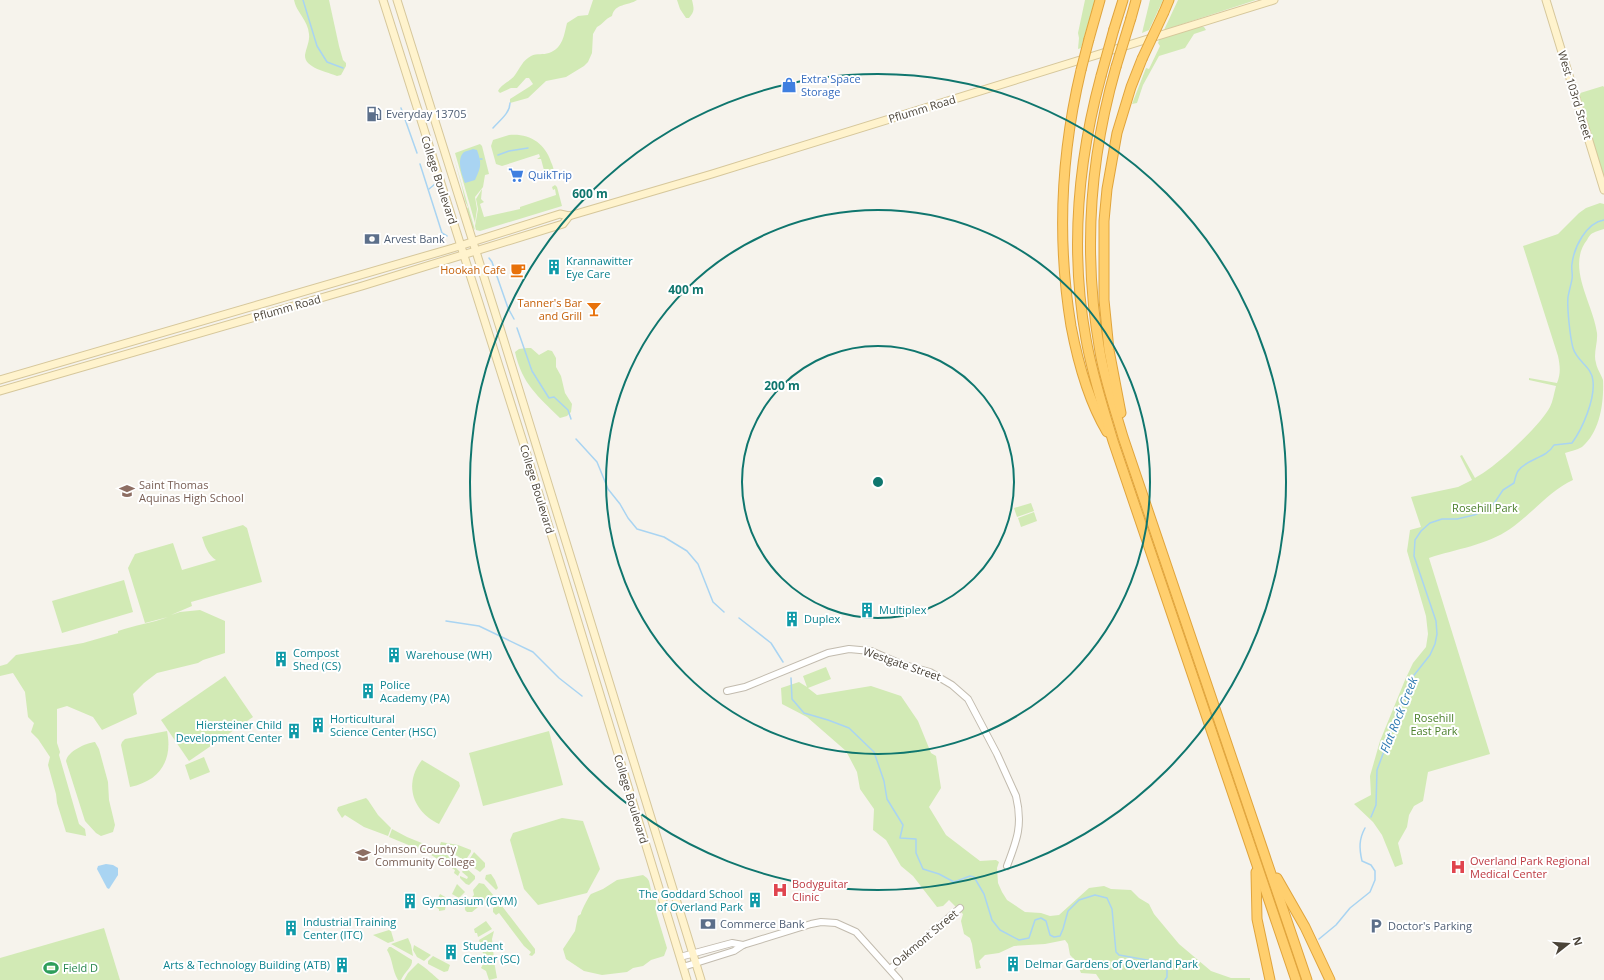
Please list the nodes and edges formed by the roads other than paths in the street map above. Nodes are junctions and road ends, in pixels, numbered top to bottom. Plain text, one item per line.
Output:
1 (383, 0) edge
2 (398, 0) edge
3 (1100, 0) edge
4 (1123, 0) edge
5 (1136, 0) edge
6 (1169, 0) edge
7 (1274, 0) edge
8 (1546, 0) edge
9 (1604, 190) edge
10 (569, 216) junction
11 (473, 241) junction
12 (460, 246) junction
13 (476, 251) junction
14 (463, 255) junction
15 (0, 380) edge
16 (0, 391) edge
17 (1123, 437) junction
18 (1113, 441) junction
19 (727, 691) dead end
20 (1267, 861) junction
21 (1256, 863) junction
22 (1007, 866) dead end
23 (960, 908) dead end
24 (742, 945) junction
25 (692, 953) junction
26 (680, 957) junction
27 (696, 964) junction
28 (683, 967) junction
29 (890, 969) junction
30 (687, 980) edge
31 (701, 980) edge
32 (899, 980) edge
33 (1270, 980) edge
34 (1296, 980) edge
35 (1307, 980) edge
36 (1330, 980) edge

1 - 12 main road, College Boulevard
2 - 11 main road, College Boulevard
3 - 18 highway, bridge
4 - 18 highway, bridge
5 - 17 highway, bridge
6 - 17 highway, bridge
7 - 10 main road, Pflumm Road
8 - 9 main road, West 103rd Street
10 - 11 main road, Pflumm Road
10 - 13 main road, Pflumm Road
11 - 12 main road, Pflumm Road
11 - 13 main road, College Boulevard
12 - 14 main road, College Boulevard
12 - 15 main road, Pflumm Road
13 - 14 main road, Pflumm Road
13 - 25 main road, College Boulevard
14 - 16 main road, Pflumm Road
14 - 26 main road, College Boulevard
17 - 20 highway
18 - 21 highway
19 - 22 street, Westgate Street
20 - 35 highway
20 - 36 highway
21 - 33 highway
21 - 34 highway
23 - 29 street, Oakmont Street
24 - 25 street, Oakmont Street
24 - 27 street, Oakmont Street
24 - 29 street, Oakmont Street
25 - 26 street, Oakmont Street
25 - 27 main road, College Boulevard
26 - 28 main road, College Boulevard
27 - 28 street, Oakmont Street
27 - 31 main road, College Boulevard
28 - 30 main road, College Boulevard
29 - 32 street

